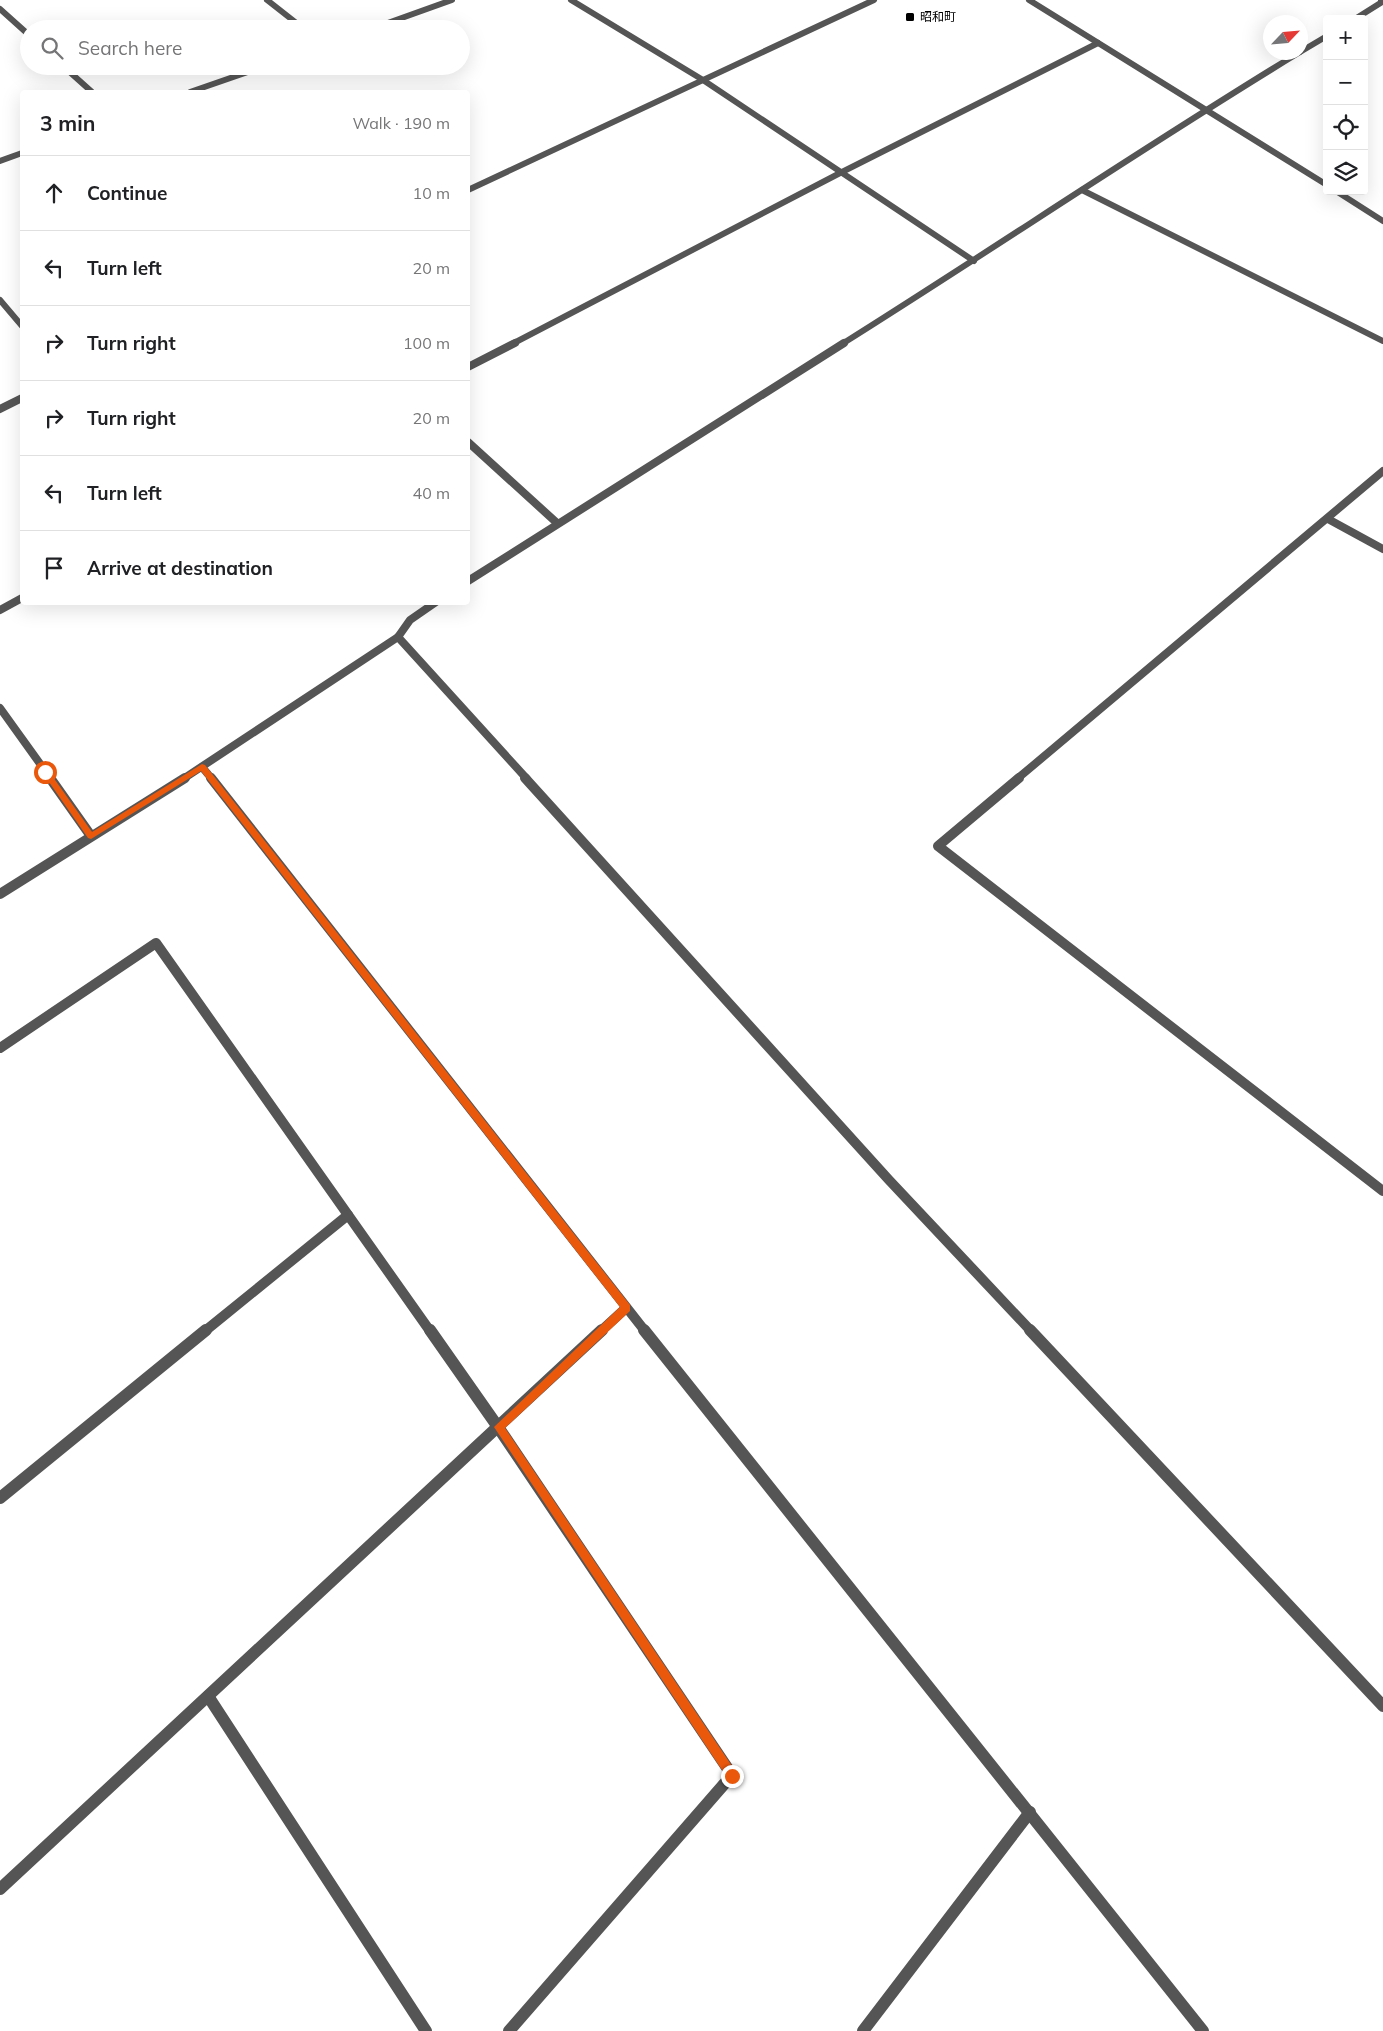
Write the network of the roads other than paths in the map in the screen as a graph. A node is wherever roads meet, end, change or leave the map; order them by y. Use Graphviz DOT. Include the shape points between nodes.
graph roads {
  1 [pos="267,0"];
  2 [pos="452,0"];
  3 [pos="571,0"];
  4 [pos="874,0"];
  5 [pos="1029,0"];
  6 [pos="1381,0"];
  7 [pos="0,9"];
  8 [pos="1361,15"];
  9 [pos="293,20"];
  10 [pos="395,20"];
  11 [pos="20,27"];
  12 [pos="1323,38"];
  13 [pos="1098,43"];
  14 [pos="1308,47"];
  15 [pos="1287,60"];
  16 [pos="73,75"];
  17 [pos="238,75"];
  18 [pos="703,80"];
  19 [pos="90,90"];
  20 [pos="196,90"];
  21 [pos="1206,109"];
  22 [pos="20,154"];
  23 [pos="0,161"];
  24 [pos="842,172"];
  25 [pos="1323,183"];
  26 [pos="470,189"];
  27 [pos="1082,190"];
  28 [pos="1342,195"];
  29 [pos="1383,221"];
  30 [pos="974,261"];
  31 [pos="0,300"];
  32 [pos="20,324"];
  33 [pos="1383,340"];
  34 [pos="470,365"];
  35 [pos="20,399"];
  36 [pos="0,409"];
  37 [pos="470,444"];
  38 [pos="1383,471"];
  39 [pos="1328,519"];
  40 [pos="557,522"];
  41 [pos="1383,550"];
  42 [pos="470,580"];
  43 [pos="20,599"];
  44 [pos="432,605"];
  45 [pos="0,610"];
  46 [pos="398,637"];
  47 [pos="0,708"];
  48 [pos="202,767"];
  49 [pos="91,836"];
  50 [pos="0,894"];
  51 [pos="0,1048"];
  52 [pos="1383,1191"];
  53 [pos="348,1215"];
  54 [pos="626,1308"];
  55 [pos="498,1427"];
  56 [pos="0,1498"];
  57 [pos="208,1696"];
  58 [pos="1383,1706"];
  59 [pos="1030,1812"];
  60 [pos="0,1889"];
  61 [pos="426,2031"];
  62 [pos="509,2031"];
  63 [pos="863,2031"];
  64 [pos="1203,2031"];
  1 -- 9 [label="street"];
  2 -- 10 [label="street"];
  3 -- 18 [label="street"];
  4 -- 18 [label="street"];
  5 -- 13 [label="street"];
  6 -- 8 [label="street"];
  7 -- 11 [label="street"];
  12 -- 14 [label="street"];
  13 -- 21 [label="street"];
  13 -- 24 [label="street"];
  15 -- 21 [label="street"];
  16 -- 19 [label="street"];
  17 -- 20 [label="street"];
  18 -- 24 [label="street"];
  18 -- 26 [label="street"];
  21 -- 25 [label="street"];
  21 -- 27 [label="street"];
  22 -- 23 [label="street"];
  24 -- 30 [label="street"];
  24 -- 34 [label="street"];
  27 -- 30 [label="street"];
  27 -- 33 [label="street"];
  28 -- 29 [label="street"];
  30 -- 40 [label="street"];
  31 -- 32 [label="street"];
  35 -- 36 [label="street"];
  37 -- 40 [label="street"];
  38 -- 39 [label="street"];
  39 -- 41 [label="street"];
  39 -- 52 [label="street" via="938,846"];
  40 -- 42 [label="street"];
  43 -- 45 [label="street"];
  44 -- 46 [label="street" via="410,620"];
  46 -- 48 [label="street"];
  46 -- 58 [label="street" via="889,1180"];
  47 -- 49 [label="street"];
  48 -- 49 [label="street"];
  48 -- 54 [label="street"];
  49 -- 50 [label="street"];
  51 -- 53 [label="street" via="156,943"];
  53 -- 55 [label="street"];
  53 -- 56 [label="street"];
  54 -- 55 [label="street"];
  54 -- 59 [label="street"];
  55 -- 57 [label="street"];
  55 -- 62 [label="street" via="732,1776"];
  57 -- 60 [label="street"];
  57 -- 61 [label="street"];
  59 -- 63 [label="street"];
  59 -- 64 [label="street"];
}
